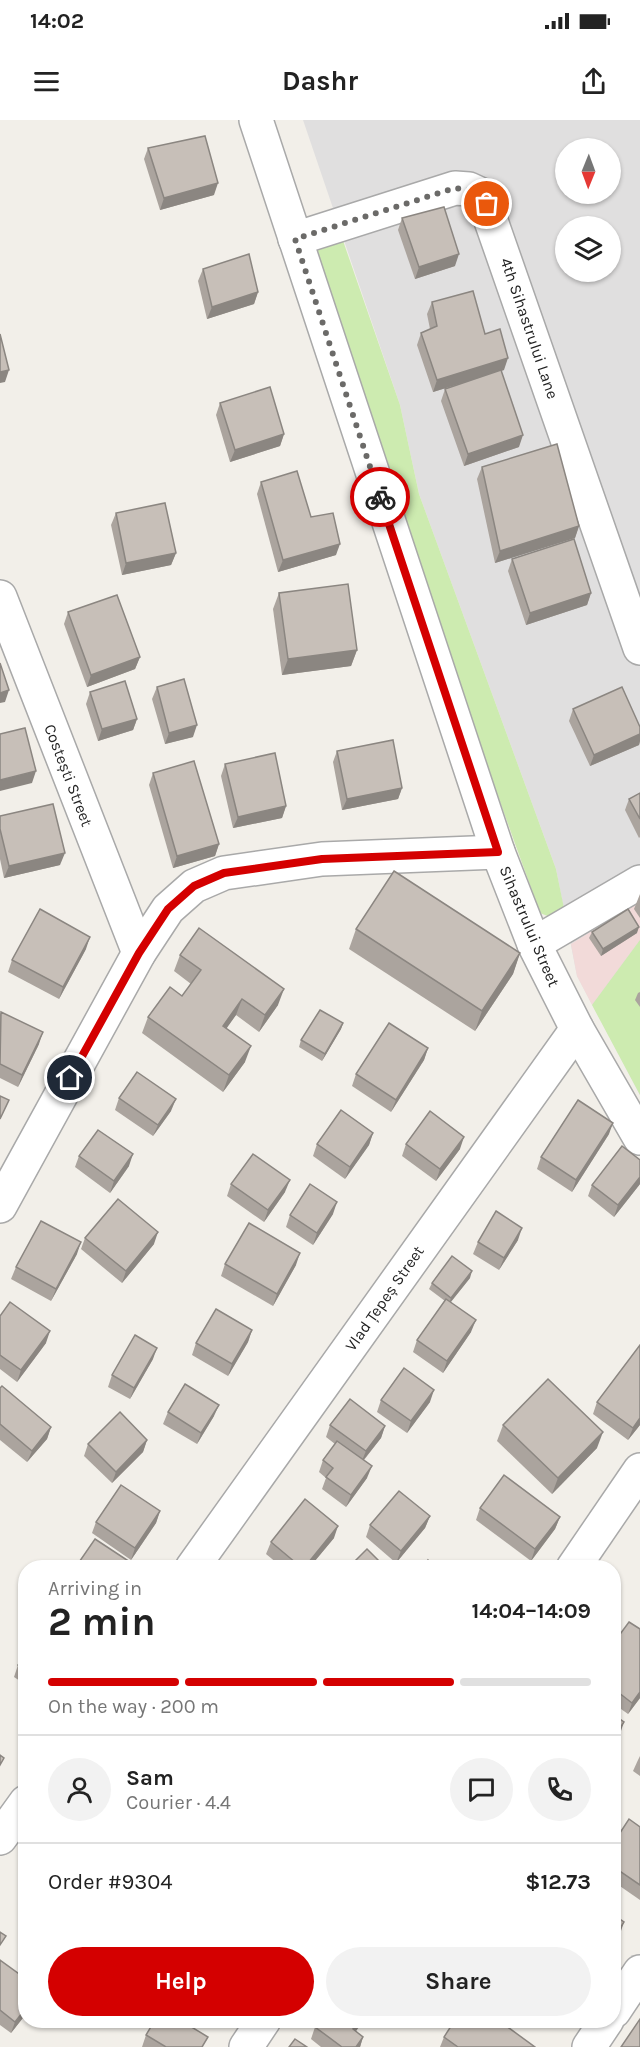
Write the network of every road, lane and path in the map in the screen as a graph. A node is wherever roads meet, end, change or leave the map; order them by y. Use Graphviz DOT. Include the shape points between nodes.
graph roads {
  1 [pos="256,120"];
  2 [pos="295,239"];
  3 [pos="0,597"];
  4 [pos="640,648"];
  5 [pos="498,852"];
  6 [pos="640,882"];
  7 [pos="534,944"];
  8 [pos="139,953"];
  9 [pos="577,1029"];
  10 [pos="640,1138"];
  11 [pos="0,1206"];
  12 [pos="640,1470"];
  13 [pos="198,1560"];
  14 [pos="578,1560"];
  15 [pos="18,1813"];
  16 [pos="0,1838"];
  17 [pos="640,1972"];
  18 [pos="621,2000"];
  19 [pos="259,2028"];
  20 [pos="602,2028"];
  21 [pos="246,2047"];
  22 [pos="589,2047"];
  1 -- 2 [label="street, Sihastrului Street"];
  2 -- 4 [label="street, 4th Sihastrului Lane" via="455,188 482,195"];
  2 -- 5 [label="street, Sihastrului Street"];
  3 -- 8 [label="street, Costești Street"];
  5 -- 7 [label="street, Sihastrului Street"];
  5 -- 8 [label="street" via="322,859 224,873 194,886 168,909"];
  6 -- 7 [label="street"];
  7 -- 9 [label="street, Sihastrului Street"];
  8 -- 11 [label="street"];
  9 -- 10 [label="street, Sihastrului Street"];
  9 -- 13 [label="street, Vlad Țepeș Street"];
  12 -- 14 [label="street"];
  15 -- 16 [label="street"];
  17 -- 18 [label="street"];
  19 -- 21 [label="street"];
  20 -- 22 [label="street"];
}
